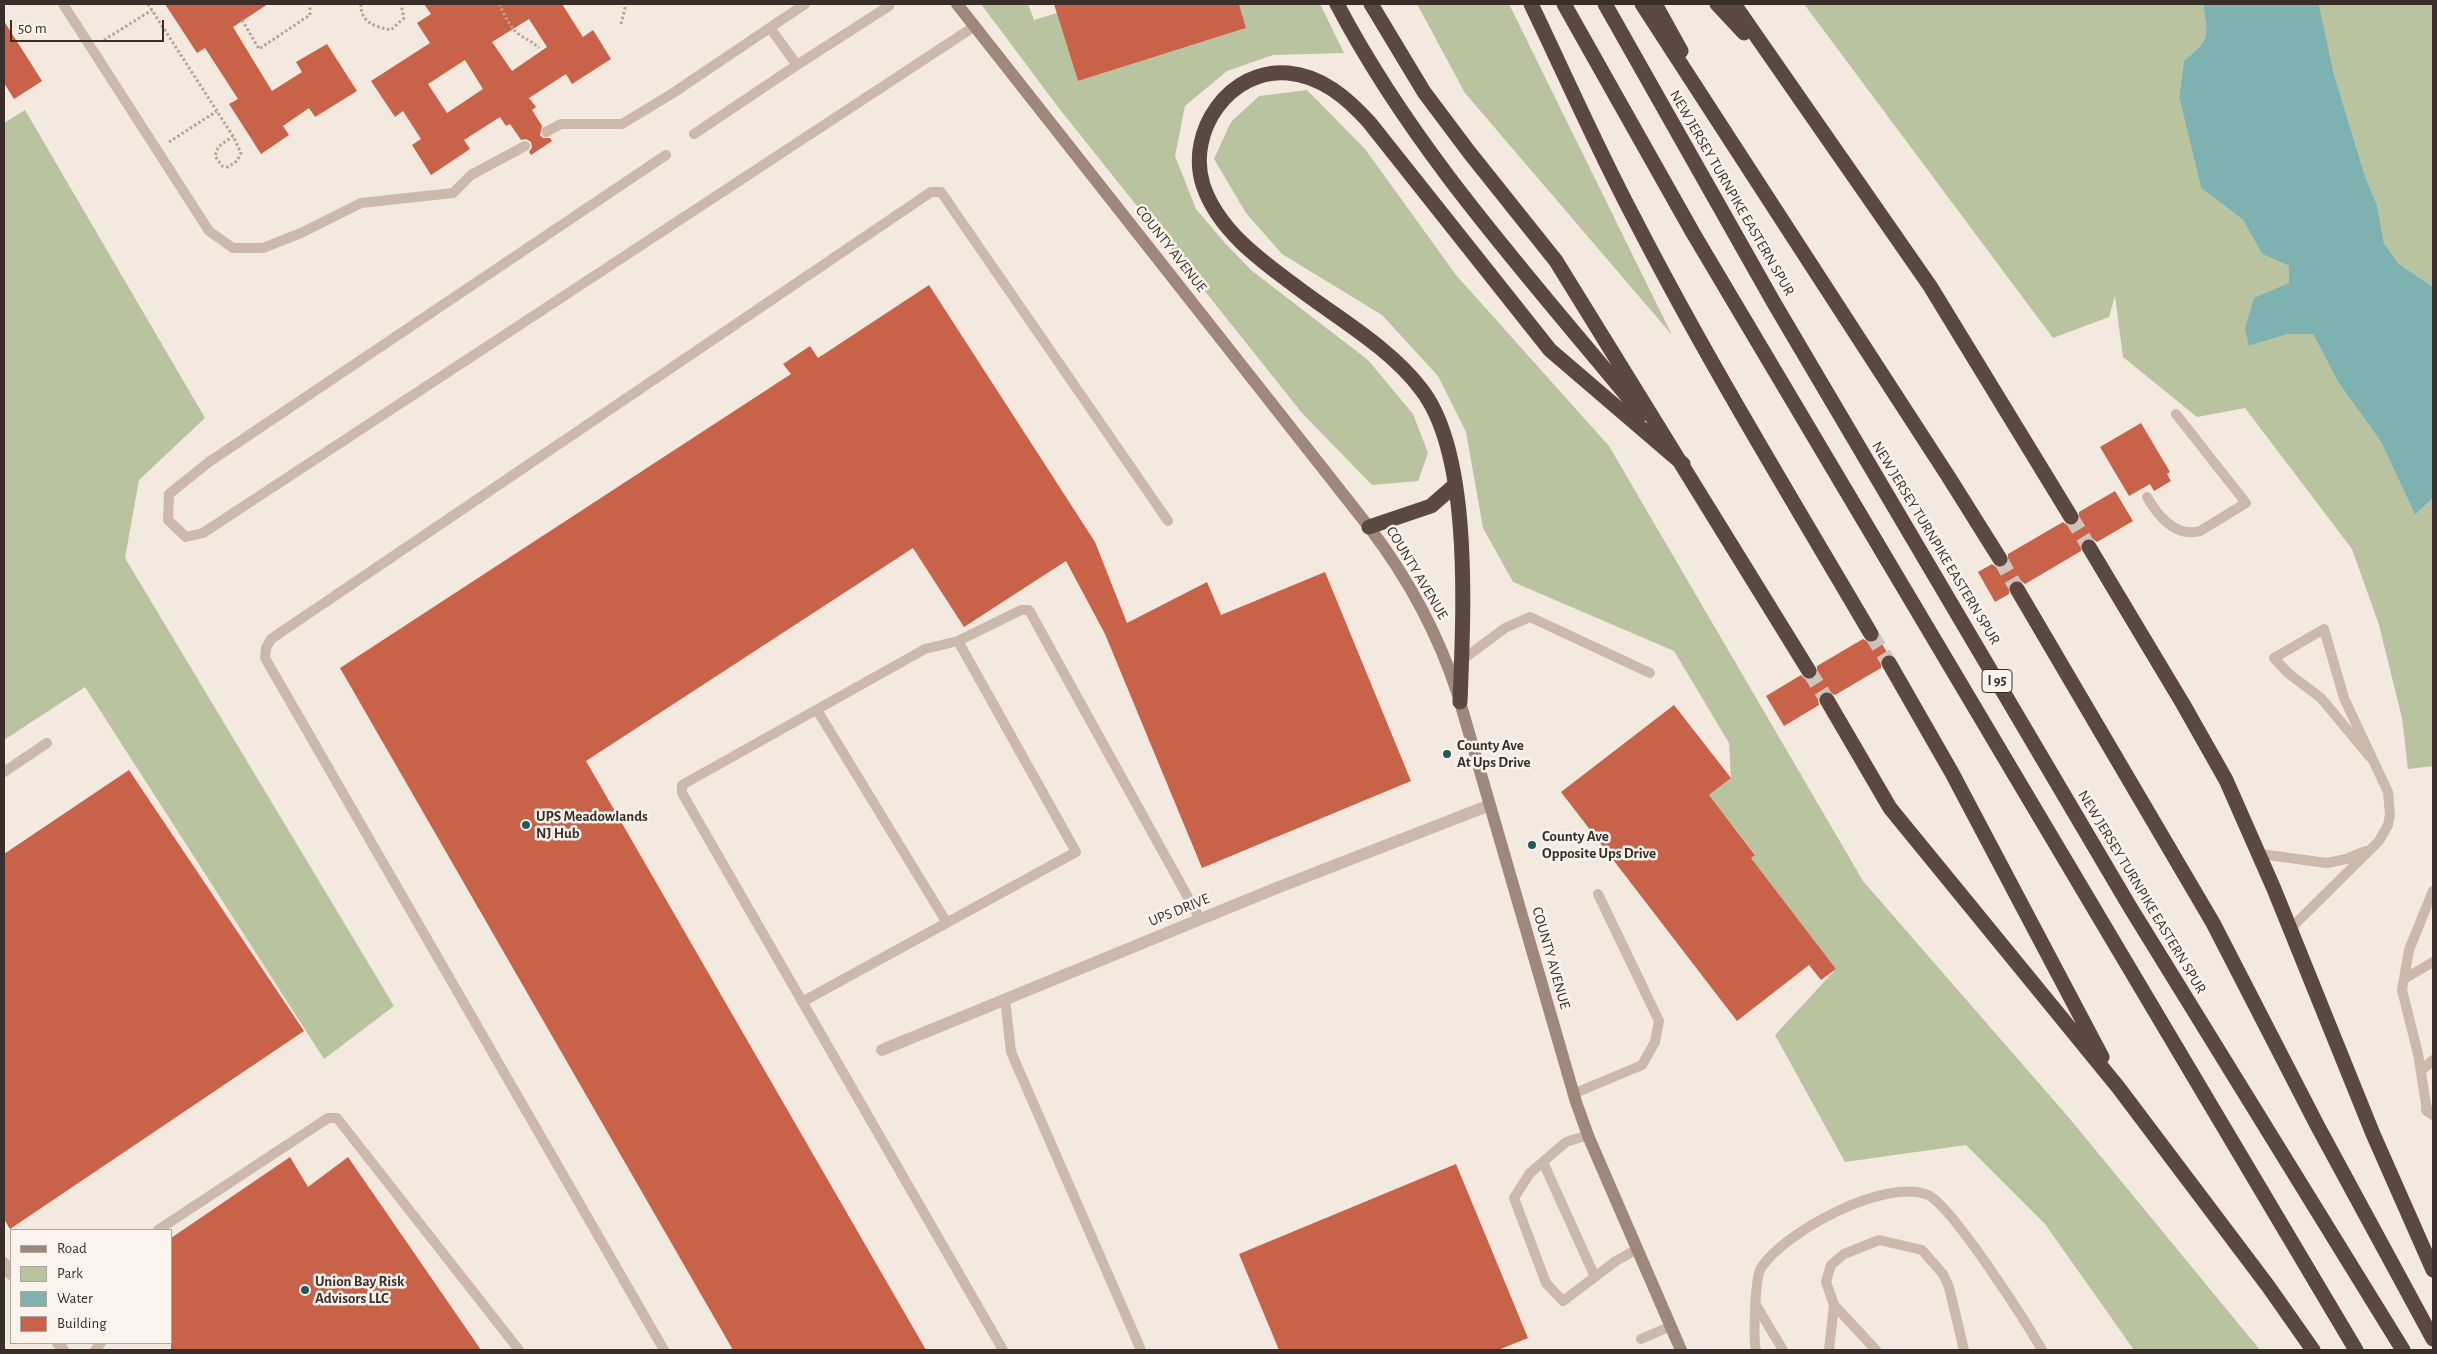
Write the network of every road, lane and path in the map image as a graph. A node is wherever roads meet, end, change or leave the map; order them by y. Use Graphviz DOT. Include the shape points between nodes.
graph roads {
  1 [pos="63,4"];
  2 [pos="148,4"];
  3 [pos="310,4"];
  4 [pos="361,4"];
  5 [pos="401,4"];
  6 [pos="500,4"];
  7 [pos="626,4"];
  8 [pos="805,4"];
  9 [pos="957,4"];
  10 [pos="1337,4"];
  11 [pos="1371,4"];
  12 [pos="1531,4"];
  13 [pos="1564,4"];
  14 [pos="1606,4"];
  15 [pos="1642,4"];
  16 [pos="1655,4"];
  17 [pos="1717,4"];
  18 [pos="1734,4"];
  19 [pos="889,6"];
  20 [pos="152,10"];
  21 [pos="242,20"];
  22 [pos="622,24"];
  23 [pos="975,26"];
  24 [pos="770,28"];
  25 [pos="99,43"];
  26 [pos="539,48"];
  27 [pos="797,65"];
  28 [pos="1776,67"];
  29 [pos="217,111"];
  30 [pos="1715,114"];
  31 [pos="546,132"];
  32 [pos="694,134"];
  33 [pos="233,136"];
  34 [pos="166,144"];
  35 [pos="525,146"];
  36 [pos="666,155"];
  37 [pos="2176,414"];
  38 [pos="1683,464"];
  39 [pos="1455,485"];
  40 [pos="2147,497"];
  41 [pos="2071,517"];
  42 [pos="1168,521"];
  43 [pos="1369,527"];
  44 [pos="2089,547"];
  45 [pos="2000,560"];
  46 [pos="2017,589"];
  47 [pos="1872,634"];
  48 [pos="958,641"];
  49 [pos="1889,663"];
  50 [pos="1456,665"];
  51 [pos="1809,671"];
  52 [pos="1650,673"];
  53 [pos="1827,700"];
  54 [pos="1460,702"];
  55 [pos="817,710"];
  56 [pos="47,743"];
  57 [pos="2370,758"];
  58 [pos="4,772"];
  59 [pos="1490,805"];
  60 [pos="2374,847"];
  61 [pos="2260,854"];
  62 [pos="2433,891"];
  63 [pos="1598,894"];
  64 [pos="1200,919"];
  65 [pos="947,923"];
  66 [pos="2290,930"];
  67 [pos="2433,962"];
  68 [pos="2404,979"];
  69 [pos="1004,999"];
  70 [pos="802,1002"];
  71 [pos="882,1050"];
  72 [pos="2433,1060"];
  73 [pos="2421,1071"];
  74 [pos="2118,1087"];
  75 [pos="1573,1094"];
  76 [pos="2430,1112"];
  77 [pos="1588,1135"];
  78 [pos="1542,1162"];
  79 [pos="160,1229"];
  80 [pos="1637,1248"];
  81 [pos="2433,1270"];
  82 [pos="1595,1277"];
  83 [pos="1755,1304"];
  84 [pos="1834,1305"];
  85 [pos="1671,1326"];
  86 [pos="1641,1339"];
  87 [pos="2433,1339"];
  88 [pos="1830,1349"];
  89 [pos="519,1350"];
  90 [pos="664,1350"];
  91 [pos="1003,1350"];
  92 [pos="1141,1350"];
  93 [pos="1681,1350"];
  94 [pos="1756,1350"];
  95 [pos="1782,1350"];
  96 [pos="1876,1350"];
  97 [pos="1964,1350"];
  98 [pos="2042,1350"];
  99 [pos="2313,1350"];
  100 [pos="2356,1350"];
  101 [pos="2403,1350"];
  1 -- 35 [label="lane" via="209,231 234,248 263,248 361,203 453,193 471,175"];
  2 -- 20 [label="path"];
  3 -- 21 [label="path" via="310,15 259,48"];
  4 -- 5 [label="path" via="362,16 367,21 391,30 404,18"];
  6 -- 26 [label="path" via="518,34 529,38"];
  7 -- 22 [label="path"];
  8 -- 24 [label="lane"];
  9 -- 23 [label="main road, COUNTY AVENUE"];
  10 -- 38 [label="highway" via="1379,77 1440,164"];
  11 -- 38 [label="highway" via="1429,99 1556,261"];
  12 -- 47 [label="highway" via="1612,175 1662,271 1723,382"];
  13 -- 100 [label="highway, I 95" via="1693,233"];
  14 -- 101 [label="highway, NEW JERSEY TURNPIKE EASTERN SPUR / I 95" via="1770,295 2135,915"];
  15 -- 30 [label="highway"];
  16 -- 30 [label="highway"];
  17 -- 28 [label="highway"];
  18 -- 28 [label="highway"];
  19 -- 27 [label="lane"];
  20 -- 25 [label="path"];
  20 -- 29 [label="path"];
  23 -- 36 [label="lane" via="203,533 186,537 168,520 168,494 209,462"];
  23 -- 43 [label="main road, COUNTY AVENUE"];
  24 -- 27 [label="lane"];
  24 -- 31 [label="lane" via="622,124 561,124"];
  27 -- 32 [label="lane"];
  28 -- 41 [label="highway" via="1939,300"];
  29 -- 33 [label="path"];
  29 -- 34 [label="path"];
  30 -- 45 [label="highway"];
  33 -- 33 [label="path" via="241,153 237,161 228,167 222,166 215,156 218,147"];
  37 -- 40 [label="lane" via="2246,503 2193,533 2171,527"];
  38 -- 39 [label="highway" via="1550,350 1375,129 1344,97 1317,80 1290,73 1258,76 1219,104 1209,118 1199,151 1200,168 1210,202 1230,230 1258,257 1375,346 1421,389 1444,433"];
  38 -- 51 [label="highway"];
  39 -- 43 [label="highway" via="1431,506"];
  39 -- 50 [label="highway" via="1459,510 1463,628"];
  42 -- 90 [label="lane" via="941,192 931,192 271,639 265,658"];
  43 -- 50 [label="main road, COUNTY AVENUE" via="1416,596"];
  44 -- 61 [label="highway" via="2226,780"];
  46 -- 87 [label="highway" via="2213,923"];
  48 -- 55 [label="lane" via="925,649"];
  48 -- 64 [label="lane" via="1021,610 1029,610"];
  48 -- 65 [label="lane" via="1076,852"];
  49 -- 74 [label="highway" via="1952,773"];
  50 -- 52 [label="lane" via="1505,628 1530,617"];
  50 -- 54 [label="highway"];
  53 -- 74 [label="highway" via="1890,808"];
  54 -- 59 [label="main road, COUNTY AVENUE"];
  55 -- 65 [label="lane"];
  55 -- 70 [label="lane" via="682,785 682,793"];
  56 -- 58 [label="lane"];
  57 -- 57 [label="lane" via="2321,698 2274,658 2324,629 2344,698"];
  57 -- 60 [label="lane" via="2384,782 2391,804 2388,825"];
  59 -- 64 [label="street, UPS DRIVE"];
  59 -- 75 [label="main road, COUNTY AVENUE"];
  60 -- 61 [label="lane" via="2327,863"];
  60 -- 66 [label="lane"];
  61 -- 66 [label="highway"];
  62 -- 68 [label="lane" via="2409,950"];
  63 -- 75 [label="lane" via="1659,1022 1655,1042 1642,1065"];
  64 -- 69 [label="street, UPS DRIVE"];
  65 -- 70 [label="lane"];
  66 -- 81 [label="highway" via="2376,1142"];
  67 -- 68 [label="lane"];
  68 -- 73 [label="lane" via="2402,990"];
  69 -- 71 [label="street, UPS DRIVE"];
  69 -- 92 [label="lane" via="1011,1052"];
  70 -- 91 [label="lane"];
  72 -- 73 [label="lane"];
  73 -- 76 [label="lane"];
  74 -- 99 [label="highway"];
  75 -- 77 [label="main road, COUNTY AVENUE"];
  77 -- 78 [label="lane" via="1566,1142"];
  77 -- 80 [label="main road, COUNTY AVENUE"];
  78 -- 82 [label="lane"];
  78 -- 82 [label="lane" via="1530,1173 1514,1198 1546,1283 1563,1301"];
  79 -- 89 [label="lane" via="328,1118 337,1118"];
  80 -- 82 [label="lane"];
  80 -- 85 [label="main road, COUNTY AVENUE"];
  83 -- 94 [label="lane"];
  83 -- 95 [label="lane"];
  83 -- 98 [label="lane" via="1760,1269 1785,1242 1804,1229 1875,1197 1913,1191 1929,1195 1960,1227"];
  84 -- 88 [label="lane"];
  84 -- 96 [label="lane"];
  84 -- 97 [label="lane" via="1826,1282 1831,1265 1844,1254 1879,1240 1922,1250 1943,1274 1949,1287"];
  85 -- 86 [label="lane"];
  85 -- 93 [label="main road, COUNTY AVENUE"];
}
